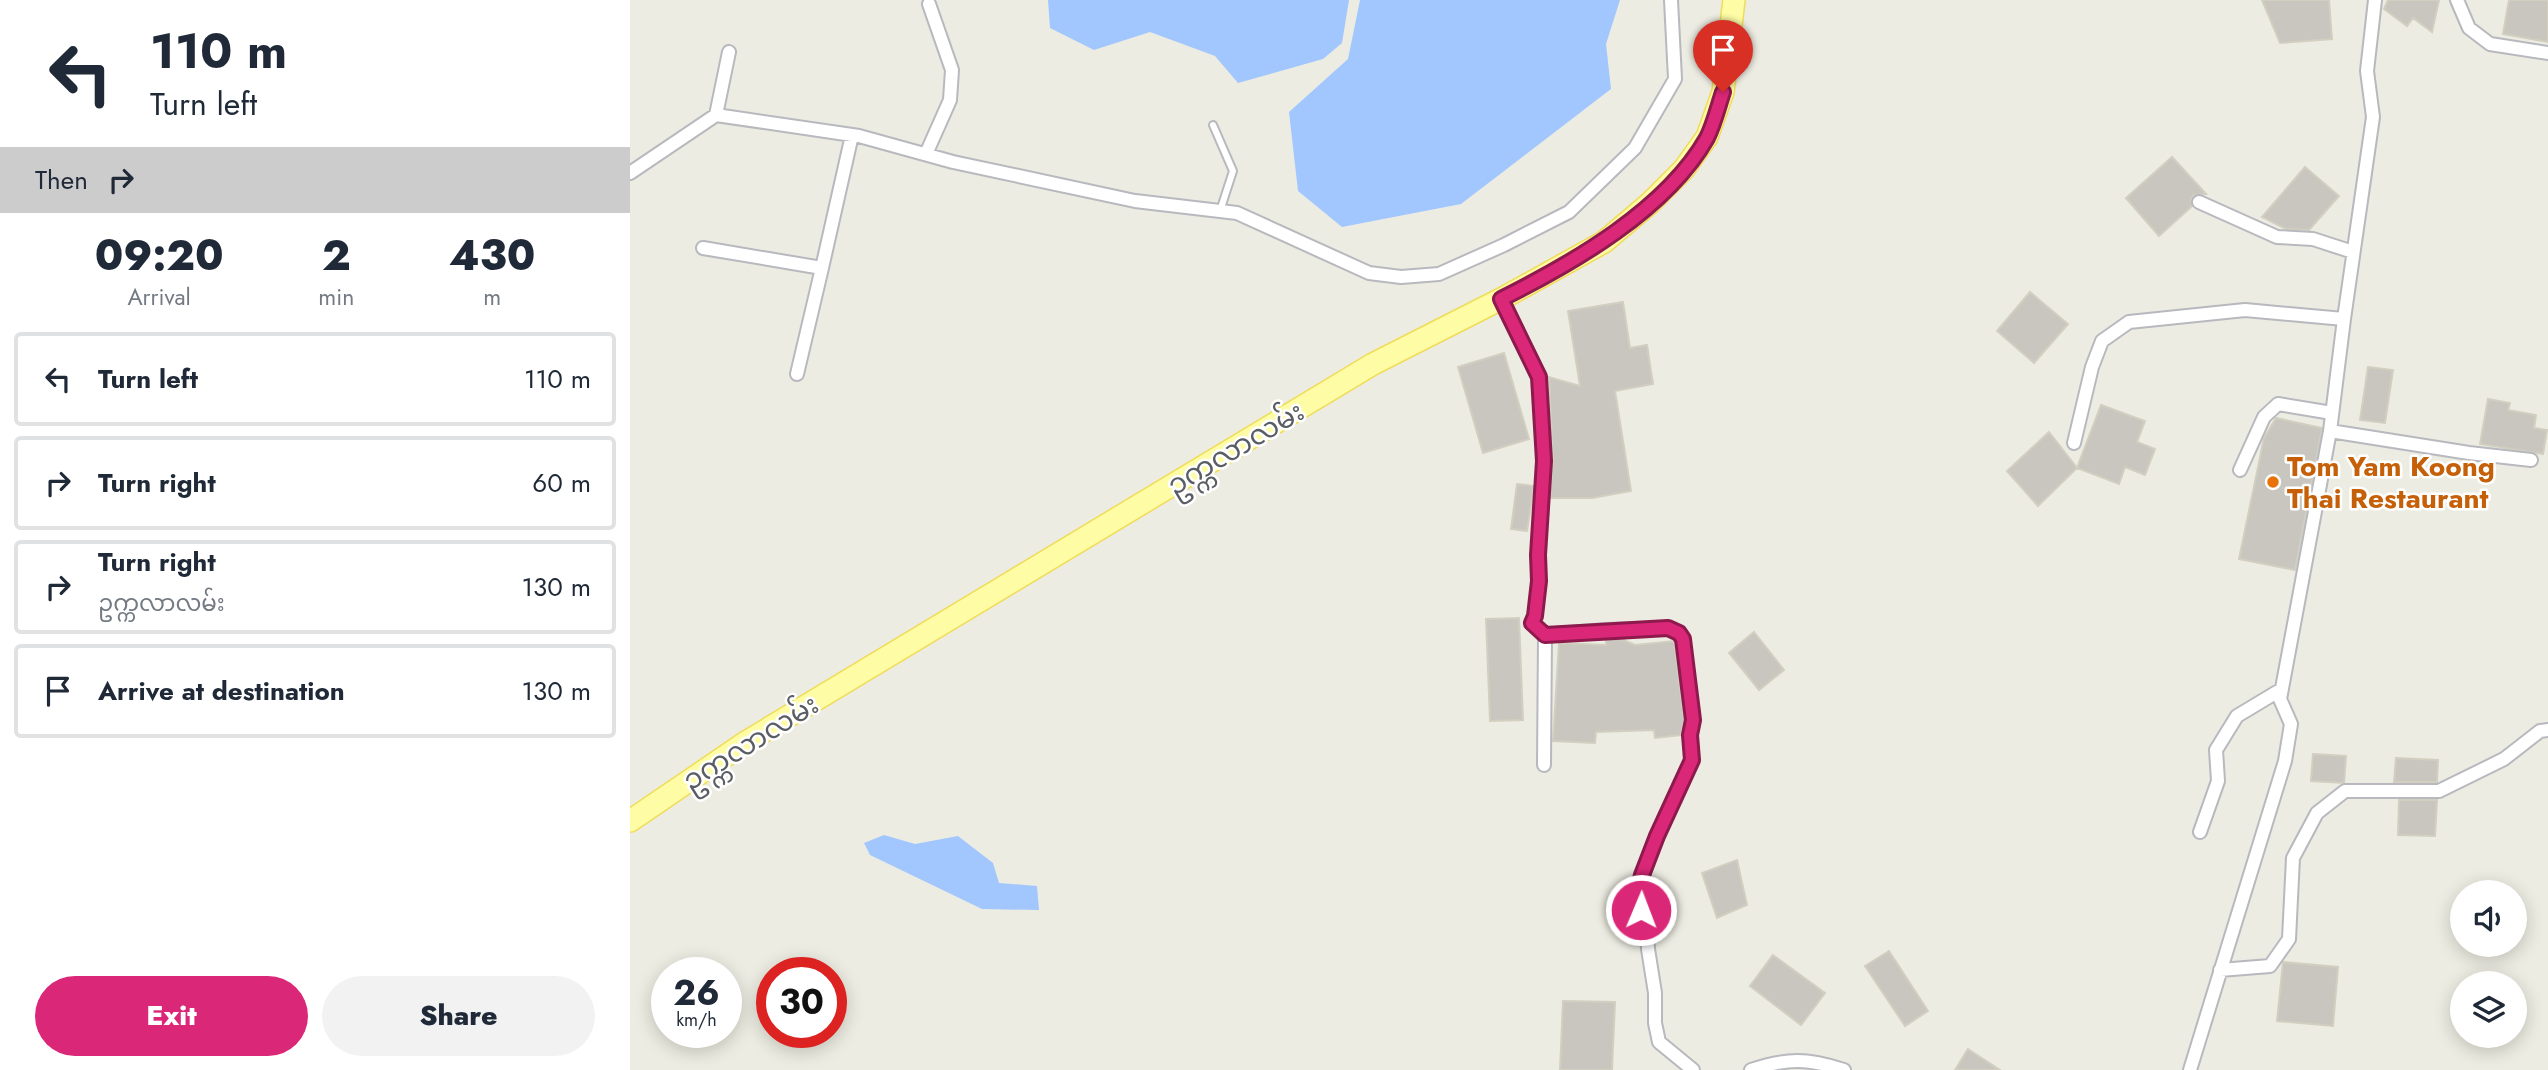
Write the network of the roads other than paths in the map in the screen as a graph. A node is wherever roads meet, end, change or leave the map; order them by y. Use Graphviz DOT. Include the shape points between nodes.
graph roads {
  1 [pos="1671,0"];
  2 [pos="1734,0"];
  3 [pos="2375,0"];
  4 [pos="2457,0"];
  5 [pos="929,4"];
  6 [pos="729,52"];
  7 [pos="2548,53"];
  8 [pos="716,115"];
  9 [pos="1213,125"];
  10 [pos="852,135"];
  11 [pos="926,154"];
  12 [pos="630,173"];
  13 [pos="2199,202"];
  14 [pos="1220,211"];
  15 [pos="704,248"];
  16 [pos="2353,252"];
  17 [pos="822,268"];
  18 [pos="1501,299"];
  19 [pos="2344,319"];
  20 [pos="797,374"];
  21 [pos="2332,413"];
  22 [pos="2330,431"];
  23 [pos="2074,443"];
  24 [pos="2531,460"];
  25 [pos="2240,470"];
  26 [pos="1545,635"];
  27 [pos="2282,689"];
  28 [pos="2548,730"];
  29 [pos="1544,765"];
  30 [pos="630,821"];
  31 [pos="2200,832"];
  32 [pos="2220,970"];
  33 [pos="1693,1070"];
  34 [pos="1751,1070"];
  35 [pos="1844,1070"];
  36 [pos="2190,1070"];
  1 -- 14 [label="street" via="1675,79 1635,148 1569,212 1504,245 1438,274 1401,277 1369,273 1237,213"];
  2 -- 18 [label="main road, ဥက္ကလာလမ်း" via="1723,92 1707,137 1684,169 1604,242"];
  3 -- 16 [label="street" via="2367,71 2373,117"];
  4 -- 7 [label="street" via="2469,28 2490,44"];
  5 -- 11 [label="street" via="952,70 950,100"];
  6 -- 8 [label="street"];
  8 -- 10 [label="street"];
  8 -- 12 [label="street"];
  9 -- 14 [label="lane" via="1234,171"];
  10 -- 11 [label="street"];
  10 -- 17 [label="street"];
  11 -- 14 [label="street" via="1135,201"];
  13 -- 16 [label="street" via="2277,237 2313,239"];
  15 -- 17 [label="street"];
  16 -- 19 [label="street"];
  17 -- 20 [label="street"];
  18 -- 26 [label="street" via="1539,377 1544,461 1539,581 1532,623"];
  18 -- 30 [label="main road, ဥက္ကလာလမ်း" via="1373,364 746,741"];
  19 -- 21 [label="street"];
  19 -- 23 [label="street" via="2245,310 2129,321 2102,341"];
  21 -- 22 [label="street"];
  21 -- 25 [label="street" via="2278,404 2263,417"];
  22 -- 24 [label="street"];
  22 -- 27 [label="street"];
  26 -- 29 [label="street"];
  26 -- 33 [label="street" via="1668,628 1683,639 1693,720 1692,760 1650,851 1638,890 1647,929 1659,1042"];
  27 -- 31 [label="street" via="2237,716 2216,750 2218,781"];
  27 -- 32 [label="street" via="2280,699 2291,723 2284,761"];
  28 -- 32 [label="street" via="2540,731 2504,759 2439,791 2345,792 2317,813 2293,858 2289,939 2270,966"];
  32 -- 36 [label="street"];
  34 -- 35 [label="street" via="1790,1059"];
}
